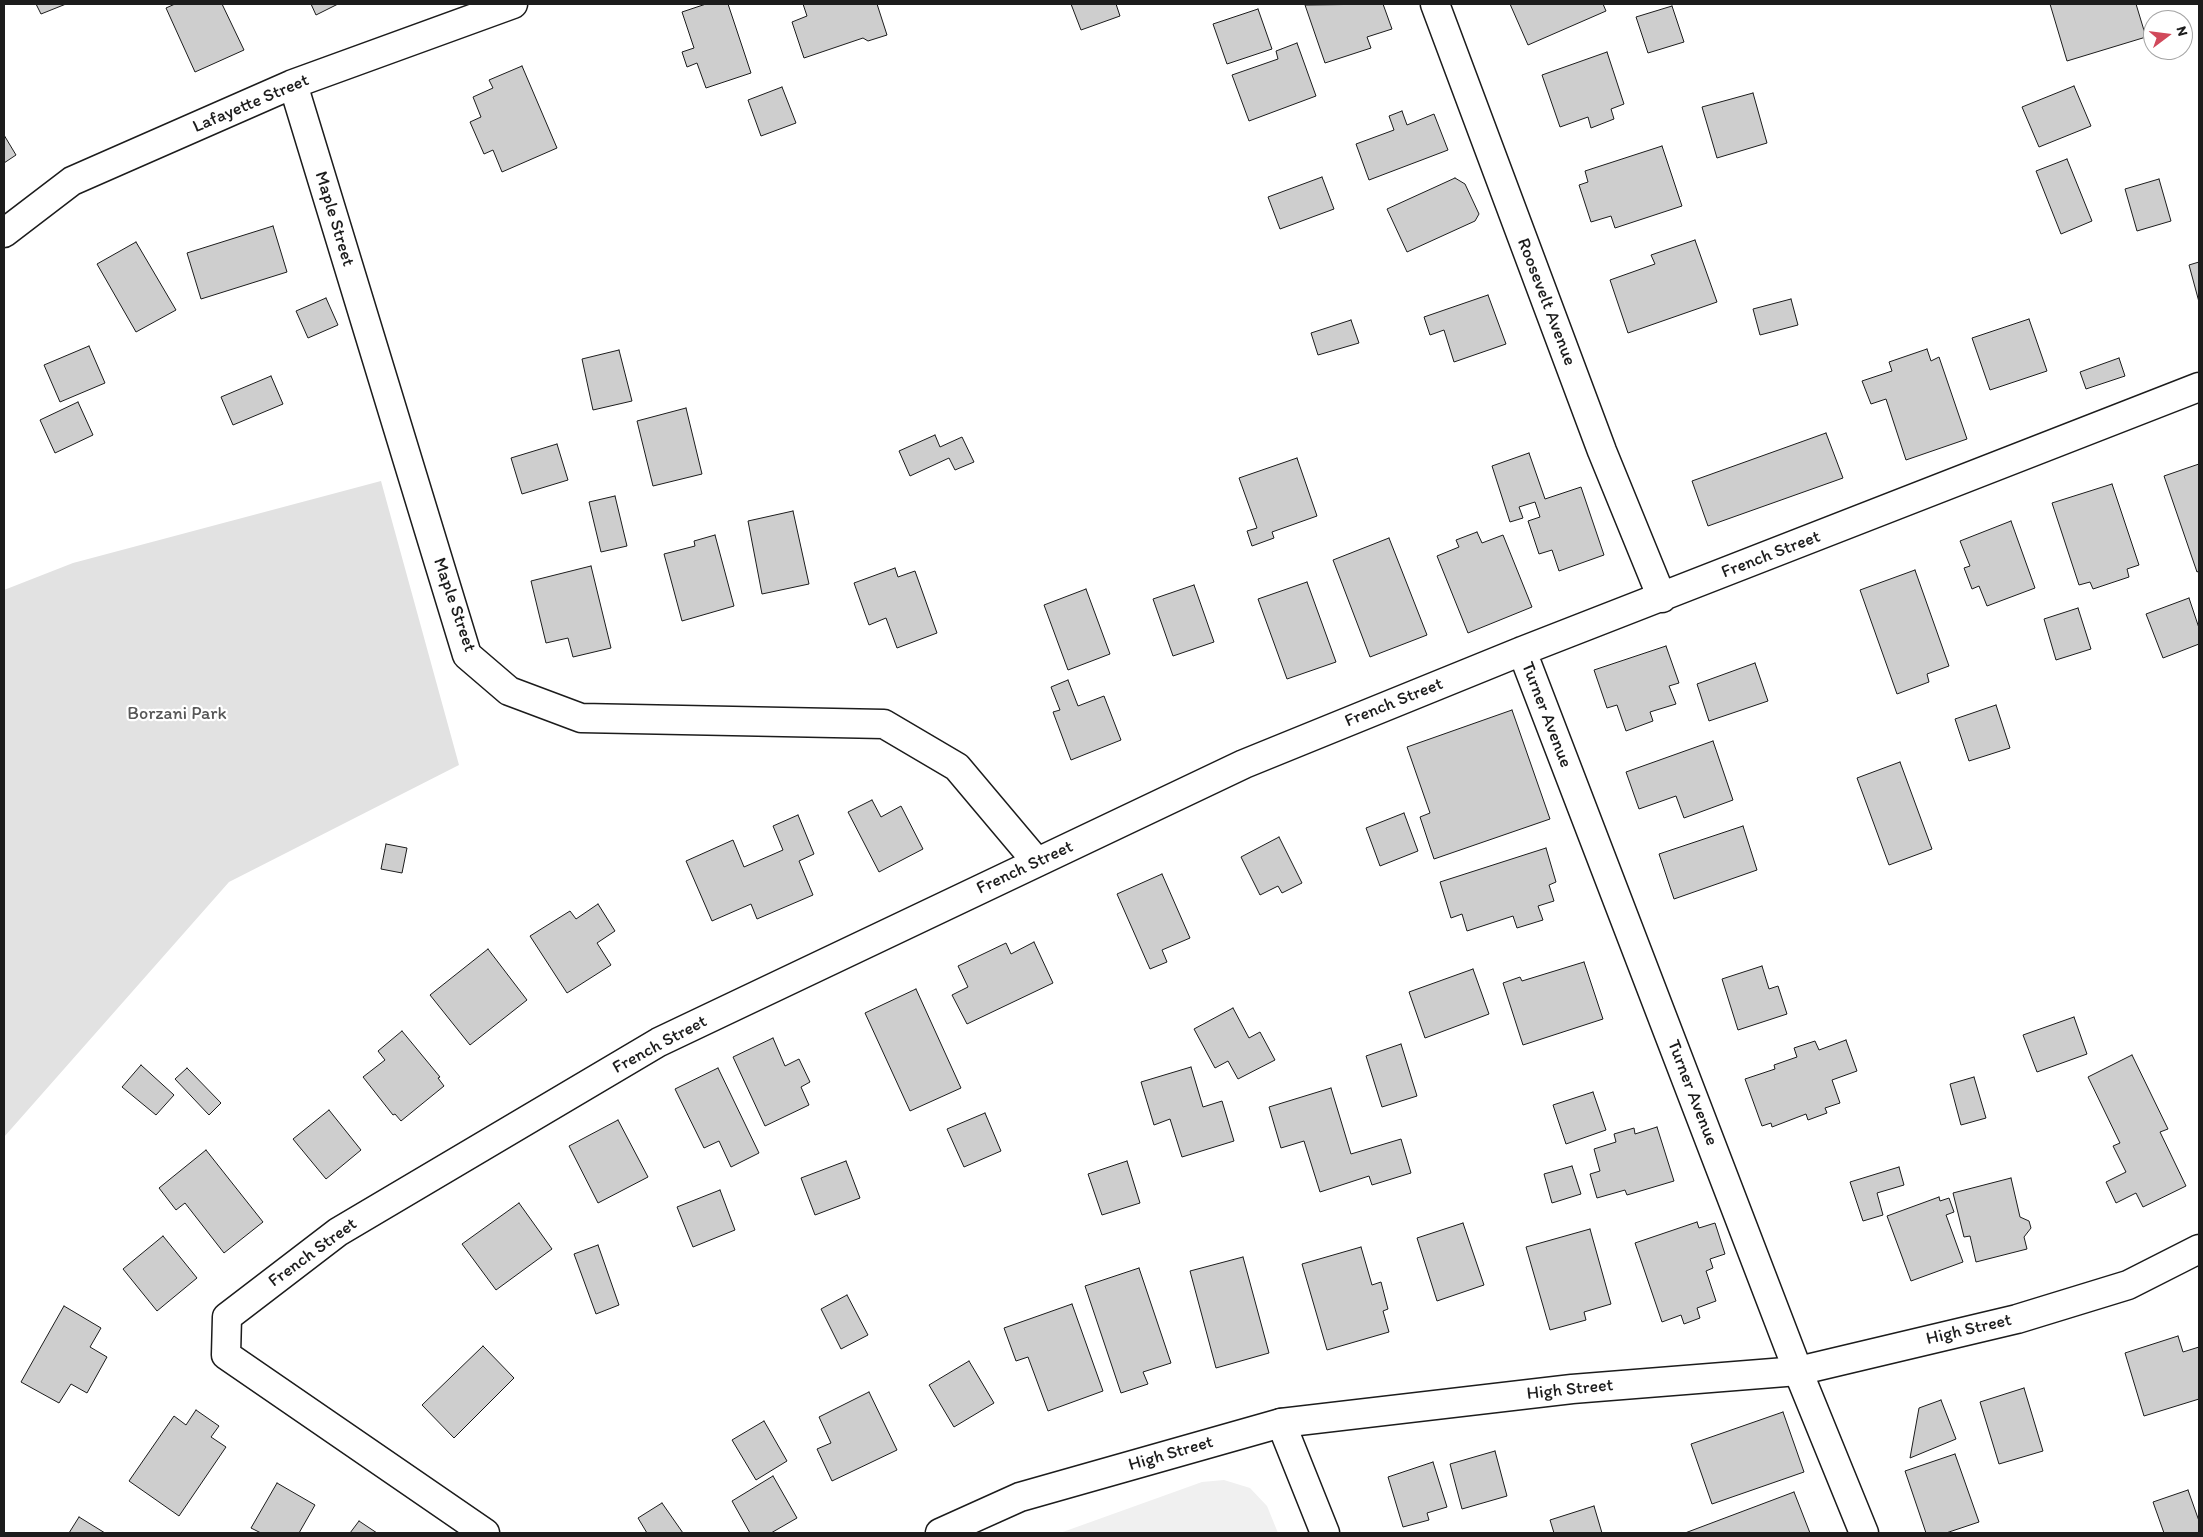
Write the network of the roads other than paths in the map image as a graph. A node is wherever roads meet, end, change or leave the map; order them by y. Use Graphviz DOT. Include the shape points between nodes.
graph roads {
  1 [pos="514,4"];
  2 [pos="1434,4"];
  3 [pos="293,84"];
  4 [pos="4,233"];
  5 [pos="2199,387"];
  6 [pos="1662,598"];
  7 [pos="1522,651"];
  8 [pos="1037,862"];
  9 [pos="2199,1249"];
  10 [pos="1798,1371"];
  11 [pos="1281,1423"];
  12 [pos="485,1533"];
  13 [pos="940,1533"];
  14 [pos="1325,1533"];
  15 [pos="1864,1533"];
  1 -- 3 [label="street, Lafayette Street"];
  2 -- 6 [label="street, Roosevelt Avenue" via="1602,451"];
  3 -- 4 [label="street, Lafayette Street" via="72,181"];
  3 -- 8 [label="street, Maple Street" via="468,655 509,691 581,718 884,724 957,767"];
  5 -- 6 [label="street, French Street"];
  6 -- 7 [label="street, French Street"];
  7 -- 8 [label="street, French Street" via="1244,764"];
  7 -- 10 [label="street, Turner Avenue"];
  8 -- 12 [label="street, French Street" via="659,1042 338,1232 227,1317 226,1355"];
  9 -- 10 [label="street, High Street" via="2128,1285 2017,1319"];
  10 -- 11 [label="street, High Street" via="1572,1389"];
  10 -- 15 [label="street, Turner Avenue"];
  11 -- 13 [label="street, High Street" via="1020,1497"];
  11 -- 14 [label="street"];
}
